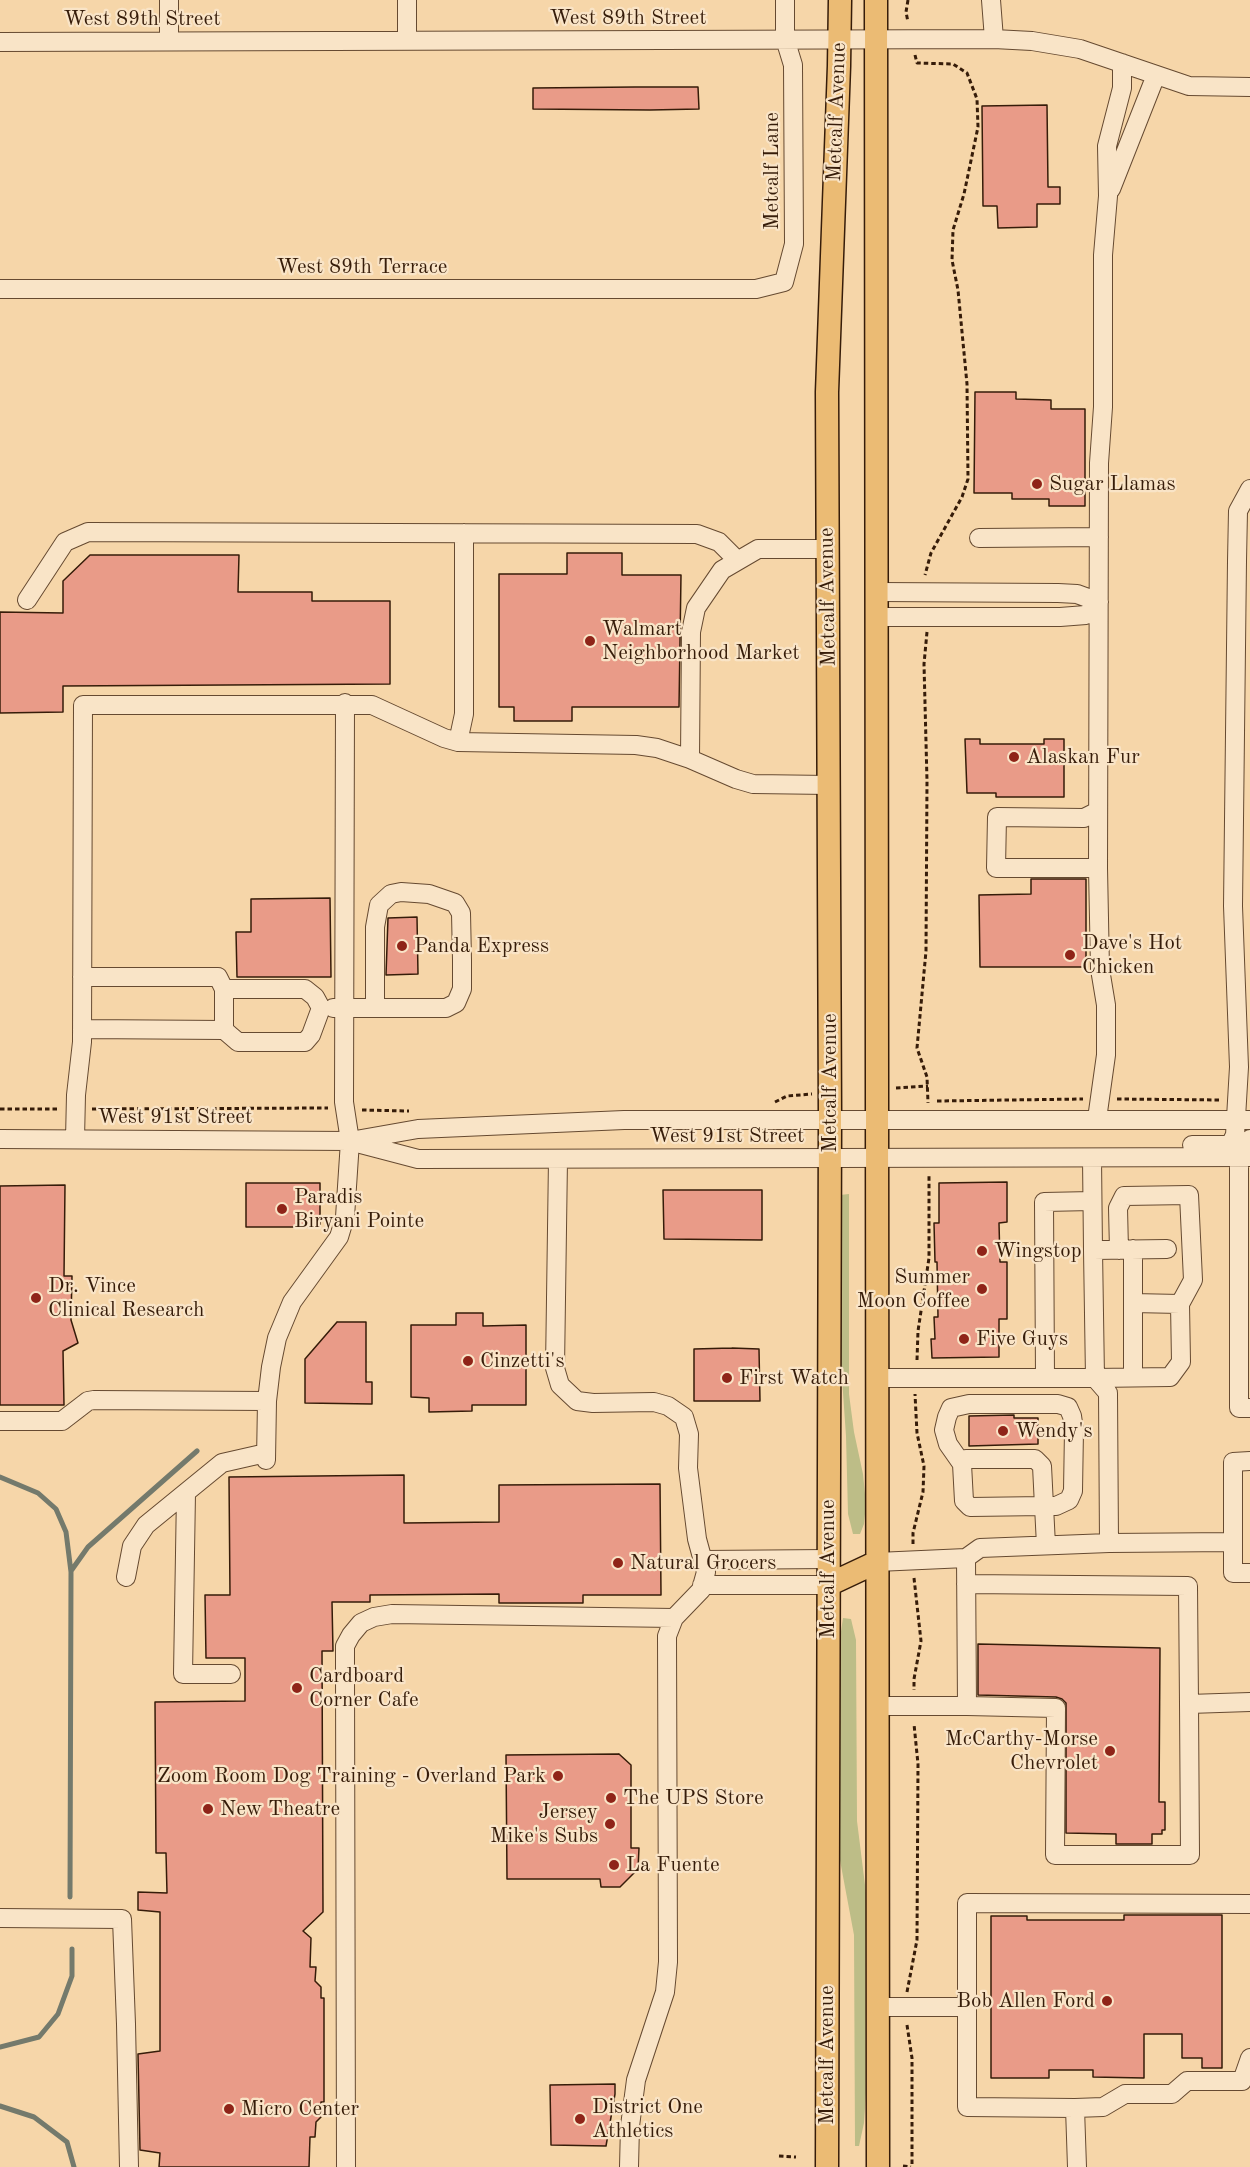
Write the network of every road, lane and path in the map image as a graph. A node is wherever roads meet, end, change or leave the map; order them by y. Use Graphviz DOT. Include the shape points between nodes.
graph roads {
  1 [pos="169,0"];
  2 [pos="407,0"];
  3 [pos="785,0"];
  4 [pos="840,0"];
  5 [pos="876,0"];
  6 [pos="908,0"];
  7 [pos="991,0"];
  8 [pos="906,12"];
  9 [pos="785,39"];
  10 [pos="840,39"];
  11 [pos="877,39"];
  12 [pos="994,39"];
  13 [pos="169,41"];
  14 [pos="407,41"];
  15 [pos="0,42"];
  16 [pos="917,63"];
  17 [pos="1122,63"];
  18 [pos="1156,75"];
  19 [pos="1250,87"];
  20 [pos="1108,196"];
  21 [pos="0,289"];
  22 [pos="725,289"];
  23 [pos="1250,489"];
  24 [pos="464,533"];
  25 [pos="1099,537"];
  26 [pos="979,538"];
  27 [pos="827,549"];
  28 [pos="737,560"];
  29 [pos="878,592"];
  30 [pos="925,592"];
  31 [pos="27,600"];
  32 [pos="1099,602"];
  33 [pos="878,618"];
  34 [pos="926,618"];
  35 [pos="345,704"];
  36 [pos="458,741"];
  37 [pos="690,759"];
  38 [pos="829,785"];
  39 [pos="1098,811"];
  40 [pos="1098,868"];
  41 [pos="82,977"];
  42 [pos="224,989"];
  43 [pos="1243,992"];
  44 [pos="321,1008"];
  45 [pos="344,1008"];
  46 [pos="375,1008"];
  47 [pos="82,1029"];
  48 [pos="224,1030"];
  49 [pos="1245,1067"];
  50 [pos="787,1096"];
  51 [pos="765,1105"];
  52 [pos="0,1109"];
  53 [pos="76,1109"];
  54 [pos="345,1109"];
  55 [pos="419,1111"];
  56 [pos="830,1119"];
  57 [pos="1097,1119"];
  58 [pos="877,1120"];
  59 [pos="928,1120"];
  60 [pos="1243,1120"];
  61 [pos="0,1139"];
  62 [pos="75,1139"];
  63 [pos="1250,1139"];
  64 [pos="350,1141"];
  65 [pos="1245,1157"];
  66 [pos="830,1158"];
  67 [pos="878,1158"];
  68 [pos="1092,1158"];
  69 [pos="1130,1158"];
  70 [pos="558,1159"];
  71 [pos="929,1159"];
  72 [pos="1092,1201"];
  73 [pos="1245,1202"];
  74 [pos="1126,1249"];
  75 [pos="1167,1249"];
  76 [pos="1093,1250"];
  77 [pos="1133,1304"];
  78 [pos="1180,1304"];
  79 [pos="1244,1354"];
  80 [pos="1045,1377"];
  81 [pos="1133,1377"];
  82 [pos="878,1378"];
  83 [pos="1095,1378"];
  84 [pos="916,1379"];
  85 [pos="267,1401"];
  86 [pos="1250,1408"];
  87 [pos="0,1421"];
  88 [pos="1250,1461"];
  89 [pos="963,1464"];
  90 [pos="186,1493"];
  91 [pos="1044,1506"];
  92 [pos="1233,1542"];
  93 [pos="1109,1543"];
  94 [pos="1046,1545"];
  95 [pos="966,1558"];
  96 [pos="828,1559"];
  97 [pos="703,1560"];
  98 [pos="914,1560"];
  99 [pos="877,1562"];
  100 [pos="1250,1573"];
  101 [pos="126,1577"];
  102 [pos="966,1584"];
  103 [pos="702,1585"];
  104 [pos="828,1585"];
  105 [pos="674,1618"];
  106 [pos="231,1674"];
  107 [pos="1250,1701"];
  108 [pos="1189,1704"];
  109 [pos="878,1706"];
  110 [pos="914,1706"];
  111 [pos="967,1706"];
  112 [pos="1250,1904"];
  113 [pos="0,1918"];
  114 [pos="878,2007"];
  115 [pos="907,2007"];
  116 [pos="967,2007"];
  117 [pos="1250,2058"];
  118 [pos="1075,2108"];
  119 [pos="779,2156"];
  120 [pos="793,2158"];
  121 [pos="903,2166"];
  122 [pos="129,2167"];
  123 [pos="346,2167"];
  124 [pos="629,2167"];
  125 [pos="827,2167"];
  126 [pos="878,2167"];
  127 [pos="912,2167"];
  128 [pos="1077,2167"];
  1 -- 13 [label="street"];
  2 -- 14 [label="street"];
  3 -- 9 [label="street, Metcalf Lane"];
  4 -- 10 [label="main road, Metcalf Avenue"];
  5 -- 11 [label="main road, Metcalf Avenue"];
  6 -- 8 [label="path"];
  7 -- 12 [label="street"];
  9 -- 10 [label="street, West 89th Street"];
  9 -- 14 [label="street, West 89th Street"];
  9 -- 22 [label="street, Metcalf Lane" via="793,65 795,244 784,282 756,289"];
  10 -- 11 [label="street, West 89th Street"];
  10 -- 27 [label="main road, Metcalf Avenue" via="827,392"];
  11 -- 12 [label="street, West 89th Street"];
  11 -- 29 [label="main road, Metcalf Avenue"];
  12 -- 17 [label="street, West 89th Street" via="1080,49"];
  13 -- 14 [label="street, West 89th Street"];
  13 -- 15 [label="street, West 89th Street"];
  16 -- 30 [label="path" via="953,64 967,73 977,99 978,126 953,230 952,260 967,384 968,479 931,553 925,569"];
  17 -- 18 [label="street, West 89th Street"];
  17 -- 20 [label="street" via="1122,88 1107,146"];
  18 -- 19 [label="street, West 89th Street" via="1189,86"];
  18 -- 20 [label="street"];
  20 -- 25 [label="street" via="1103,255"];
  21 -- 22 [label="street, West 89th Terrace"];
  23 -- 43 [label="street" via="1238,511 1237,561 1233,906"];
  24 -- 28 [label="street" via="697,534 719,542"];
  24 -- 31 [label="street" via="88,532 65,542"];
  24 -- 36 [label="street" via="464,714"];
  25 -- 26 [label="street"];
  25 -- 32 [label="street"];
  27 -- 28 [label="street" via="758,549"];
  27 -- 38 [label="main road, Metcalf Avenue"];
  28 -- 37 [label="street" via="722,570 696,608 691,632"];
  29 -- 30 [label="street"];
  29 -- 33 [label="main road, Metcalf Avenue"];
  30 -- 32 [label="street" via="1077,594"];
  32 -- 34 [label="street" via="1086,615 1060,618"];
  32 -- 39 [label="street"];
  33 -- 34 [label="street"];
  33 -- 58 [label="main road, Metcalf Avenue"];
  34 -- 59 [label="path" via="926,951 916,1048 927,1077"];
  35 -- 36 [label="street" via="372,705"];
  35 -- 41 [label="street" via="83,705"];
  35 -- 45 [label="street"];
  36 -- 37 [label="street" via="636,745"];
  37 -- 38 [label="street" via="753,784"];
  38 -- 56 [label="main road, Metcalf Avenue"];
  39 -- 40 [label="street"];
  39 -- 40 [label="street" via="1084,818 997,817 996,868"];
  40 -- 57 [label="street" via="1106,1055"];
  41 -- 42 [label="street" via="218,977"];
  41 -- 47 [label="street"];
  42 -- 44 [label="street" via="305,989"];
  42 -- 48 [label="street"];
  43 -- 49 [label="street"];
  44 -- 45 [label="street"];
  44 -- 48 [label="street" via="305,1042 238,1042"];
  45 -- 46 [label="street"];
  45 -- 54 [label="street"];
  46 -- 46 [label="street" via="446,1008 456,1004 462,989 462,960 461,913 455,903 429,894 401,891 379,904"];
  47 -- 48 [label="street"];
  47 -- 53 [label="street"];
  49 -- 60 [label="street"];
  50 -- 51 [label="path"];
  52 -- 53 [label="path"];
  53 -- 54 [label="path"];
  53 -- 62 [label="street"];
  54 -- 55 [label="path"];
  54 -- 64 [label="street"];
  56 -- 58 [label="street, West 91st Street"];
  56 -- 64 [label="street, West 91st Street" via="624,1120 418,1129"];
  56 -- 66 [label="main road, Metcalf Avenue"];
  57 -- 59 [label="street, West 91st Street"];
  57 -- 60 [label="street, West 91st Street"];
  58 -- 59 [label="street, West 91st Street"];
  58 -- 67 [label="main road, Metcalf Avenue"];
  60 -- 69 [label="street" via="1230,1145 1154,1146"];
  61 -- 62 [label="street, West 91st Street"];
  62 -- 64 [label="street, West 91st Street"];
  63 -- 65 [label="street" via="1241,1146"];
  64 -- 70 [label="street, West 91st Street" via="418,1159"];
  64 -- 85 [label="street" via="345,1217 339,1237 292,1302 277,1338"];
  65 -- 69 [label="street, West 91st Street"];
  65 -- 73 [label="street"];
  66 -- 67 [label="street, West 91st Street"];
  66 -- 70 [label="street, West 91st Street"];
  66 -- 96 [label="main road, Metcalf Avenue"];
  67 -- 71 [label="street, West 91st Street"];
  67 -- 82 [label="main road, Metcalf Avenue"];
  68 -- 69 [label="street, West 91st Street"];
  68 -- 71 [label="street, West 91st Street"];
  68 -- 72 [label="street"];
  70 -- 97 [label="street" via="555,1368 561,1384 577,1401 654,1402 684,1417 689,1434 688,1468 697,1539"];
  71 -- 84 [label="path" via="929,1258 918,1331"];
  72 -- 76 [label="street"];
  72 -- 80 [label="street" via="1044,1203"];
  73 -- 79 [label="street"];
  74 -- 75 [label="street"];
  74 -- 76 [label="street"];
  74 -- 77 [label="street"];
  74 -- 78 [label="street" via="1118,1208 1124,1196 1189,1195 1193,1280"];
  76 -- 83 [label="street"];
  77 -- 78 [label="street"];
  77 -- 81 [label="street"];
  78 -- 81 [label="street" via="1181,1362 1170,1377"];
  79 -- 86 [label="street" via="1239,1408"];
  80 -- 83 [label="street"];
  80 -- 84 [label="street"];
  81 -- 83 [label="street"];
  82 -- 84 [label="street"];
  82 -- 99 [label="main road, Metcalf Avenue"];
  83 -- 93 [label="street" via="1108,1393"];
  84 -- 98 [label="path" via="914,1403 924,1466 923,1492 913,1533"];
  85 -- 87 [label="street" via="94,1400 62,1421"];
  85 -- 90 [label="street" via="266,1456 250,1455 222,1463"];
  88 -- 92 [label="street" via="1233,1462"];
  89 -- 91 [label="street" via="964,1501 970,1507"];
  89 -- 91 [label="street" via="966,1459 1035,1459 1042,1466"];
  89 -- 91 [label="street" via="948,1444 945,1430 951,1408 969,1404 1068,1407 1072,1416 1073,1491 1069,1500"];
  90 -- 101 [label="street" via="146,1525 132,1546"];
  90 -- 106 [label="street" via="183,1674"];
  91 -- 94 [label="street"];
  92 -- 93 [label="street"];
  92 -- 100 [label="street" via="1233,1573"];
  93 -- 94 [label="street"];
  94 -- 95 [label="street" via="980,1548"];
  95 -- 98 [label="street"];
  95 -- 102 [label="street"];
  96 -- 97 [label="street"];
  96 -- 99 [label="main road"];
  96 -- 104 [label="main road, Metcalf Avenue"];
  97 -- 103 [label="street" via="706,1572"];
  98 -- 99 [label="street"];
  98 -- 110 [label="path" via="921,1641"];
  99 -- 104 [label="main road"];
  99 -- 109 [label="main road, Metcalf Avenue"];
  102 -- 108 [label="street" via="1188,1586"];
  102 -- 111 [label="street"];
  103 -- 104 [label="street"];
  103 -- 105 [label="street"];
  104 -- 125 [label="main road, Metcalf Avenue"];
  105 -- 123 [label="street" via="392,1614 361,1623 351,1635 345,1646"];
  105 -- 124 [label="street" via="667,1636 668,1962 665,1992 636,2080"];
  107 -- 108 [label="street"];
  108 -- 111 [label="street" via="1190,1855 1055,1855 1056,1708"];
  109 -- 110 [label="street"];
  109 -- 114 [label="main road, Metcalf Avenue"];
  110 -- 111 [label="street"];
  110 -- 115 [label="path" via="918,1764 917,1940 907,1986"];
  112 -- 116 [label="street" via="967,1904"];
  113 -- 122 [label="street" via="122,1919"];
  114 -- 115 [label="street"];
  114 -- 126 [label="main road, Metcalf Avenue"];
  115 -- 116 [label="street"];
  115 -- 127 [label="path" via="912,2058"];
  116 -- 118 [label="street" via="967,2107"];
  117 -- 118 [label="street" via="1242,2081 1187,2081 1172,2094 1125,2094 1103,2107"];
  118 -- 128 [label="street"];
  119 -- 120 [label="path"];
  121 -- 127 [label="path"];
}
